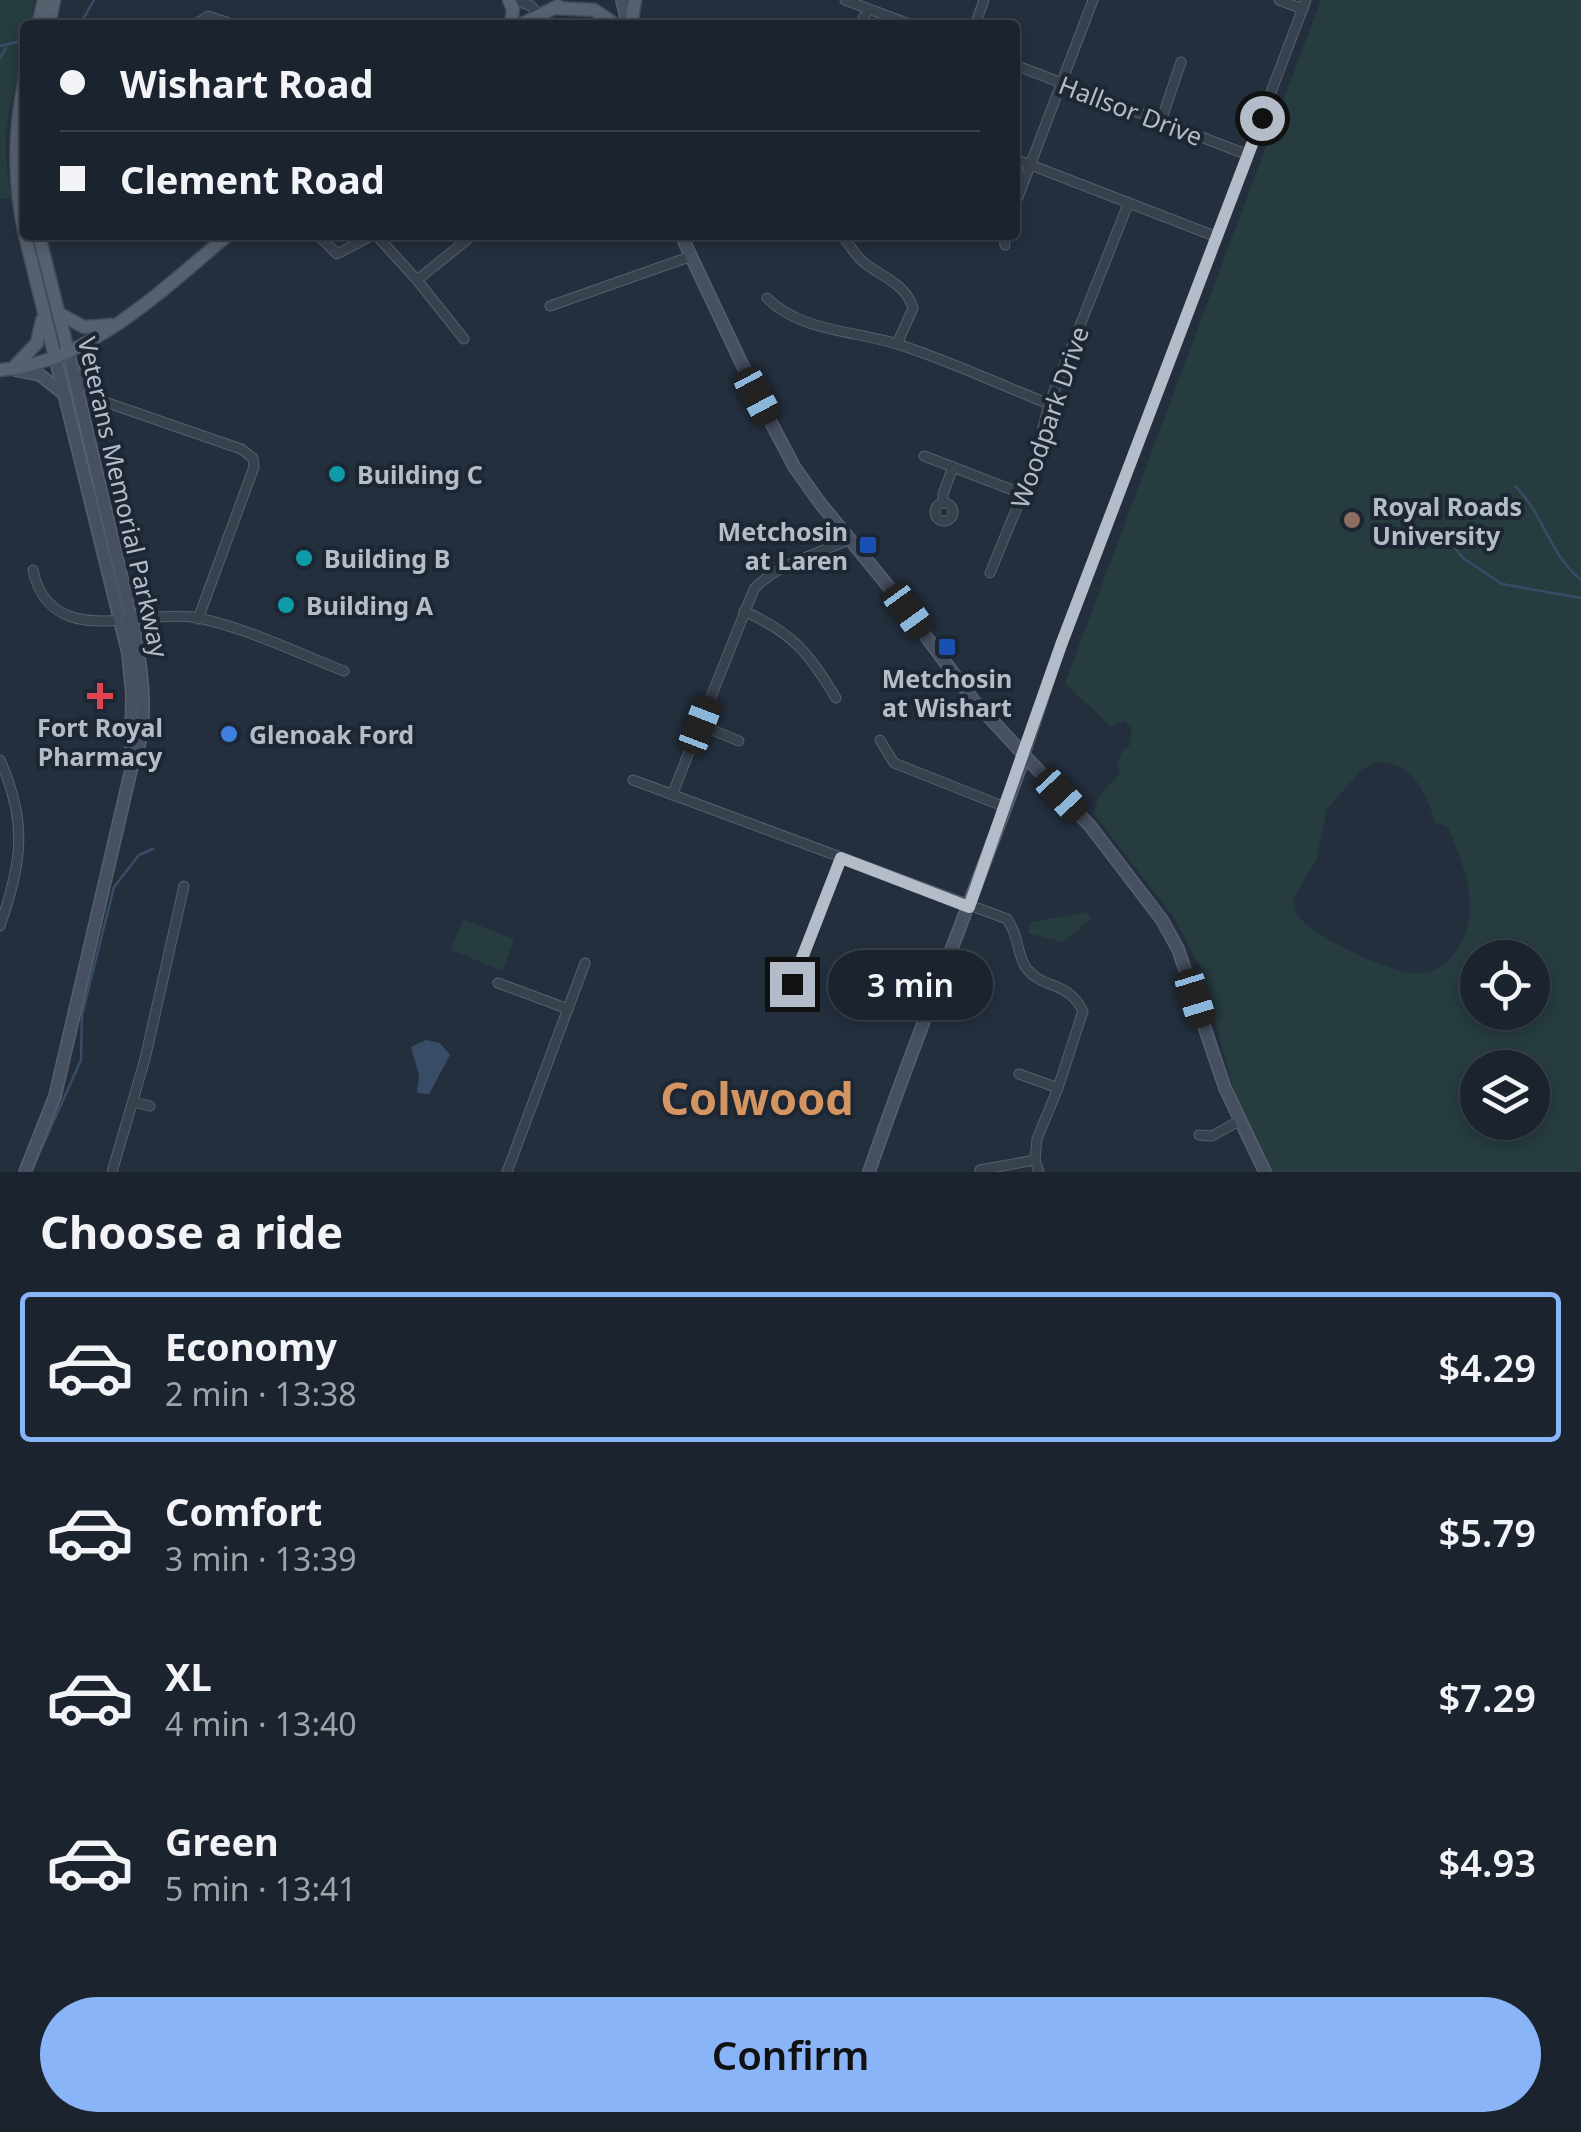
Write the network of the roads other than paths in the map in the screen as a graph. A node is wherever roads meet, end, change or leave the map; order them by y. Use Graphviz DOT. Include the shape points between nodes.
graph roads {
  1 [pos="512,0"];
  2 [pos="571,0"];
  3 [pos="845,0"];
  4 [pos="1093,0"];
  5 [pos="1279,0"];
  6 [pos="1304,4"];
  7 [pos="866,5"];
  8 [pos="554,8"];
  9 [pos="539,15"];
  10 [pos="530,20"];
  11 [pos="609,20"];
  12 [pos="900,20"];
  13 [pos="1182,62"];
  14 [pos="1020,66"];
  15 [pos="1062,84"];
  16 [pos="20,119"];
  17 [pos="1162,121"];
  18 [pos="1248,154"];
  19 [pos="1020,161"];
  20 [pos="1030,166"];
  21 [pos="1020,192"];
  22 [pos="1128,204"];
  23 [pos="20,206"];
  24 [pos="1216,237"];
  25 [pos="26,240"];
  26 [pos="40,240"];
  27 [pos="222,240"];
  28 [pos="323,240"];
  29 [pos="364,240"];
  30 [pos="379,240"];
  31 [pos="466,240"];
  32 [pos="683,240"];
  33 [pos="846,240"];
  34 [pos="689,257"];
  35 [pos="418,280"];
  36 [pos="768,298"];
  37 [pos="41,302"];
  38 [pos="550,306"];
  39 [pos="58,312"];
  40 [pos="114,325"];
  41 [pos="464,339"];
  42 [pos="92,340"];
  43 [pos="897,344"];
  44 [pos="62,354"];
  45 [pos="5,370"];
  46 [pos="66,396"];
  47 [pos="80,396"];
  48 [pos="105,402"];
  49 [pos="1049,404"];
  50 [pos="924,456"];
  51 [pos="953,467"];
  52 [pos="1023,494"];
  53 [pos="943,503"];
  54 [pos="849,539"];
  55 [pos="33,570"];
  56 [pos="990,574"];
  57 [pos="744,611"];
  58 [pos="126,618"];
  59 [pos="198,618"];
  60 [pos="344,671"];
  61 [pos="836,698"];
  62 [pos="700,725"];
  63 [pos="880,740"];
  64 [pos="739,741"];
  65 [pos="1025,755"];
  66 [pos="0,760"];
  67 [pos="632,780"];
  68 [pos="672,795"];
  69 [pos="1006,808"];
  70 [pos="841,858"];
  71 [pos="184,886"];
  72 [pos="969,907"];
  73 [pos="0,926"];
  74 [pos="585,963"];
  75 [pos="498,983"];
  76 [pos="792,984"];
  77 [pos="568,1009"];
  78 [pos="1018,1074"];
  79 [pos="1058,1088"];
  80 [pos="132,1102"];
  81 [pos="150,1106"];
  82 [pos="1239,1121"];
  83 [pos="1199,1135"];
  84 [pos="1035,1160"];
  85 [pos="980,1170"];
  86 [pos="25,1172"];
  87 [pos="112,1172"];
  88 [pos="508,1172"];
  89 [pos="868,1172"];
  90 [pos="1038,1172"];
  91 [pos="1265,1172"];
  1 -- 9 [label="street"];
  2 -- 8 [label="main road"];
  3 -- 7 [label="street"];
  4 -- 15 [label="street"];
  5 -- 6 [label="street"];
  6 -- 18 [label="street"];
  7 -- 12 [label="street"];
  8 -- 9 [label="main road"];
  8 -- 11 [label="main road" via="594,10"];
  9 -- 10 [label="main road"];
  13 -- 17 [label="street"];
  14 -- 15 [label="street, Hallsor Drive"];
  15 -- 17 [label="street, Hallsor Drive"];
  15 -- 20 [label="street"];
  16 -- 23 [label="main road, Veterans Memorial Parkway"];
  17 -- 18 [label="street, Hallsor Drive"];
  18 -- 24 [label="street"];
  19 -- 20 [label="street"];
  20 -- 21 [label="street"];
  20 -- 22 [label="street"];
  22 -- 24 [label="street"];
  22 -- 49 [label="street, Woodpark Drive"];
  24 -- 65 [label="street"];
  25 -- 37 [label="main road, Veterans Memorial Parkway"];
  26 -- 39 [label="main road, Veterans Memorial Parkway"];
  27 -- 40 [label="main road"];
  28 -- 29 [label="street" via="336,254"];
  30 -- 35 [label="street"];
  31 -- 35 [label="street"];
  32 -- 34 [label="main road"];
  33 -- 43 [label="street" via="910,297 913,308"];
  34 -- 38 [label="street"];
  34 -- 54 [label="main road" via="795,468"];
  35 -- 41 [label="street"];
  36 -- 43 [label="street" via="810,322"];
  37 -- 44 [label="main road, Veterans Memorial Parkway"];
  37 -- 45 [label="main road" via="37,344"];
  39 -- 40 [label="main road" via="78,326"];
  39 -- 44 [label="main road, Veterans Memorial Parkway"];
  40 -- 42 [label="main road"];
  42 -- 44 [label="main road"];
  42 -- 47 [label="main road"];
  43 -- 49 [label="street"];
  44 -- 45 [label="main road"];
  44 -- 46 [label="main road, Veterans Memorial Parkway"];
  44 -- 47 [label="main road, Veterans Memorial Parkway"];
  45 -- 46 [label="main road" via="40,375"];
  46 -- 58 [label="main road, Veterans Memorial Parkway"];
  47 -- 58 [label="main road, Veterans Memorial Parkway"];
  48 -- 59 [label="street" via="253,458"];
  49 -- 52 [label="street, Woodpark Drive"];
  50 -- 51 [label="street"];
  51 -- 52 [label="street"];
  51 -- 53 [label="street"];
  52 -- 56 [label="street, Woodpark Drive"];
  54 -- 57 [label="street" via="768,575"];
  54 -- 65 [label="main road" via="974,702"];
  55 -- 58 [label="street" via="42,594 66,615"];
  57 -- 61 [label="street" via="796,641"];
  57 -- 62 [label="street"];
  58 -- 59 [label="street"];
  58 -- 86 [label="main road, Veterans Memorial Parkway" via="131,770 55,1096"];
  59 -- 60 [label="street"];
  62 -- 64 [label="street"];
  62 -- 68 [label="street"];
  63 -- 69 [label="street" via="894,763"];
  65 -- 69 [label="main road"];
  65 -- 82 [label="main road" via="1162,920"];
  66 -- 73 [label="street" via="20,848"];
  67 -- 68 [label="street"];
  68 -- 70 [label="street"];
  69 -- 72 [label="main road"];
  70 -- 72 [label="street"];
  70 -- 76 [label="street"];
  71 -- 80 [label="street"];
  72 -- 79 [label="street" via="1006,919 1018,933 1029,973 1074,994 1082,1010"];
  72 -- 89 [label="main road"];
  74 -- 77 [label="street"];
  75 -- 77 [label="street"];
  77 -- 88 [label="street"];
  78 -- 79 [label="street"];
  79 -- 84 [label="street"];
  80 -- 81 [label="street"];
  80 -- 87 [label="street"];
  82 -- 83 [label="street" via="1212,1136"];
  82 -- 91 [label="main road"];
  84 -- 85 [label="street"];
  84 -- 90 [label="street"];
}
